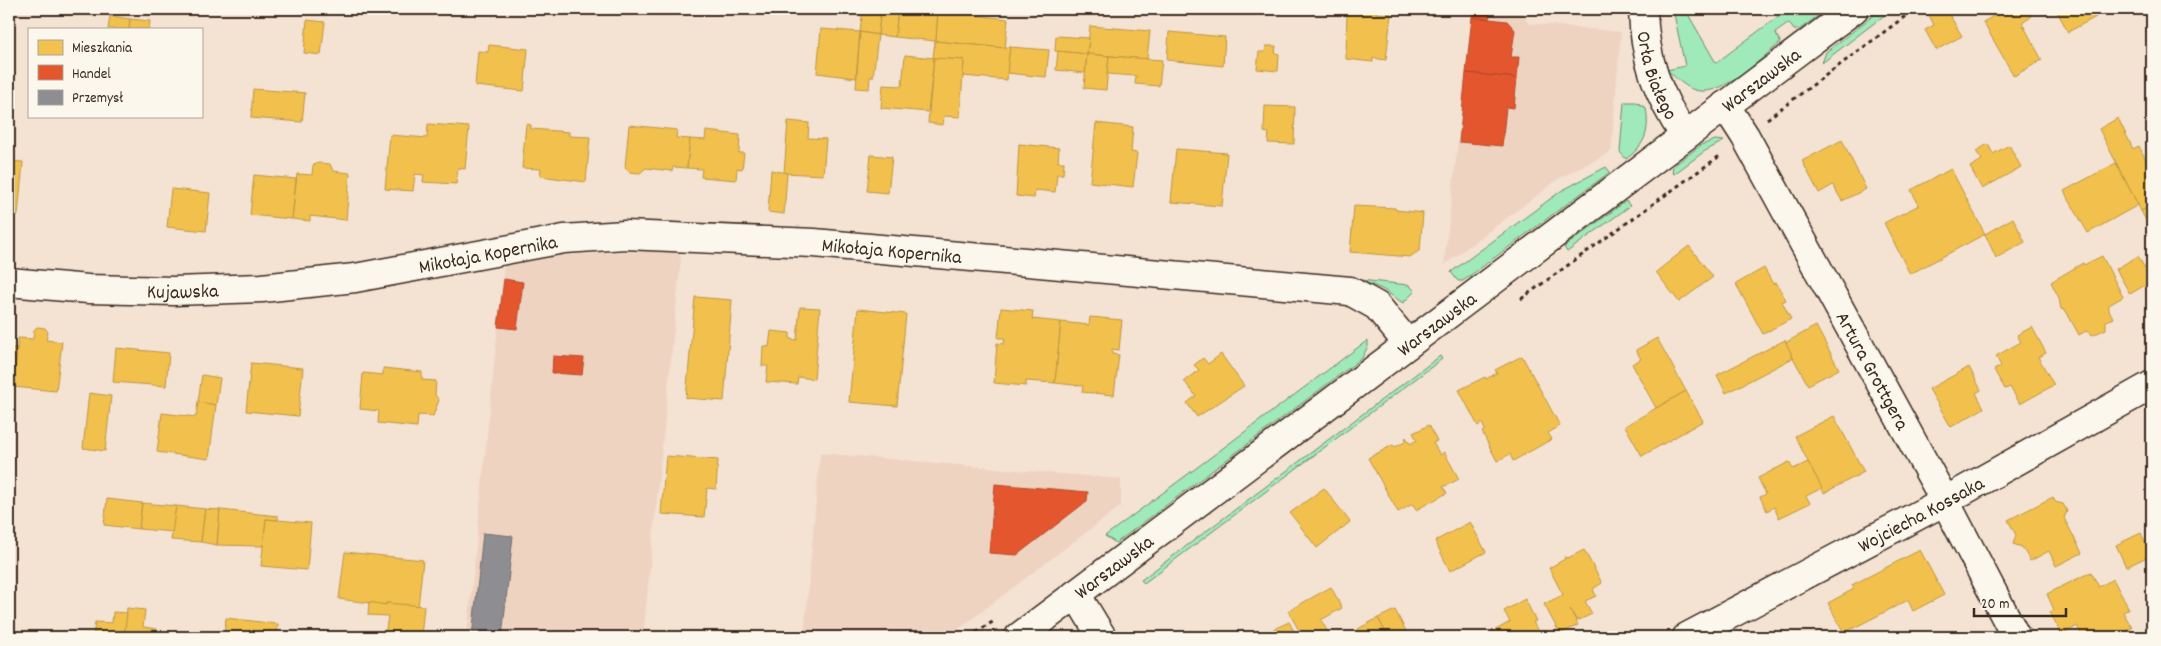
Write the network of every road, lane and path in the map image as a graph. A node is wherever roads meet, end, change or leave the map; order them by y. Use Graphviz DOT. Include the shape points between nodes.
graph roads {
  1 [pos="1643,9"];
  2 [pos="1854,9"];
  3 [pos="1915,9"];
  4 [pos="1725,105"];
  5 [pos="1763,123"];
  6 [pos="1685,136"];
  7 [pos="1729,149"];
  8 [pos="355,278"];
  9 [pos="9,282"];
  10 [pos="1518,302"];
  11 [pos="1408,344"];
  12 [pos="2152,386"];
  13 [pos="1945,502"];
  14 [pos="1076,594"];
  15 [pos="997,619"];
  16 [pos="969,637"];
  17 [pos="1019,637"];
  18 [pos="1102,637"];
  19 [pos="1687,637"];
  20 [pos="2016,637"];
  1 -- 6 [label="street, Orła Białego" via="1647,49 1655,82"];
  2 -- 4 [label="street, Warszawska"];
  3 -- 5 [label="path"];
  4 -- 6 [label="street, Warszawska"];
  4 -- 13 [label="street, Artura Grottgera"];
  6 -- 11 [label="street, Warszawska"];
  7 -- 10 [label="path"];
  8 -- 9 [label="street, Kujawska" via="262,288 174,291 88,289"];
  8 -- 11 [label="street, Mikołaja Kopernika" via="564,239 625,235 814,243 1350,291 1377,306"];
  11 -- 14 [label="street, Warszawska"];
  12 -- 13 [label="street, Wojciecha Kossaka"];
  13 -- 19 [label="street, Wojciecha Kossaka"];
  13 -- 20 [label="street, Artura Grottgera"];
  14 -- 17 [label="street, Warszawska"];
  14 -- 18 [label="street"];
  15 -- 16 [label="path"];
}
